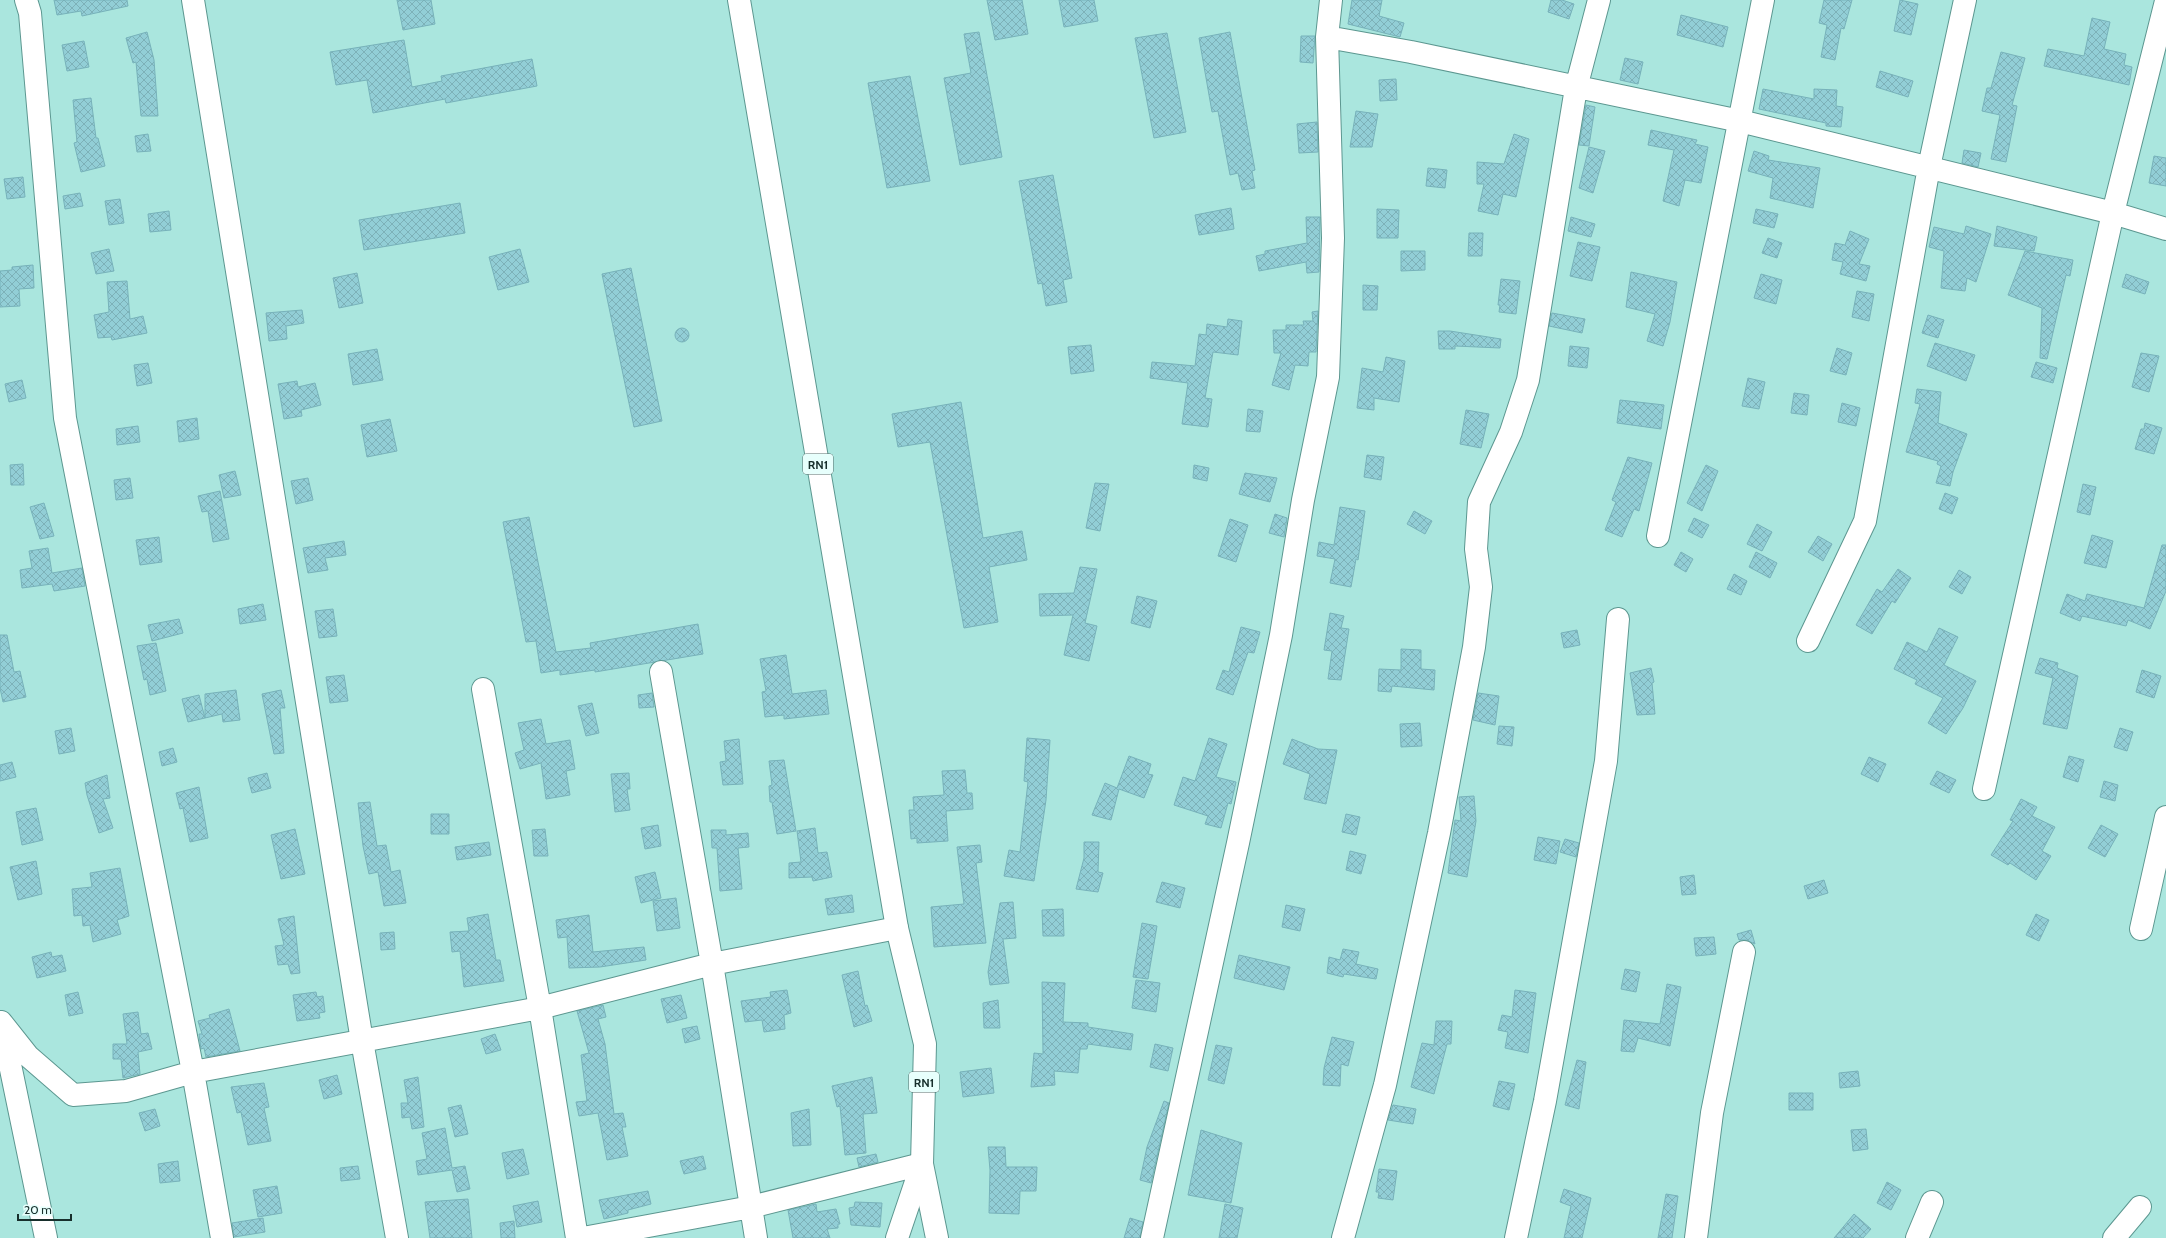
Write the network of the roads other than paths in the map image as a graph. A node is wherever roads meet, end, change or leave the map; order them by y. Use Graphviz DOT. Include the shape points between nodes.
graph roads {
  1 [pos="26,0"];
  2 [pos="193,0"];
  3 [pos="739,0"];
  4 [pos="1331,0"];
  5 [pos="1599,0"];
  6 [pos="1763,0"];
  7 [pos="1965,0"];
  8 [pos="2166,1"];
  9 [pos="1327,37"];
  10 [pos="1576,88"];
  11 [pos="1740,121"];
  12 [pos="1930,167"];
  13 [pos="2113,213"];
  14 [pos="2166,229"];
  15 [pos="1658,536"];
  16 [pos="1618,619"];
  17 [pos="1808,641"];
  18 [pos="661,672"];
  19 [pos="483,689"];
  20 [pos="1984,789"];
  21 [pos="2166,817"];
  22 [pos="897,928"];
  23 [pos="2141,929"];
  24 [pos="1744,952"];
  25 [pos="712,964"];
  26 [pos="540,1008"];
  27 [pos="1,1017"];
  28 [pos="362,1041"];
  29 [pos="5,1061"];
  30 [pos="193,1072"];
  31 [pos="922,1164"];
  32 [pos="1932,1202"];
  33 [pos="751,1207"];
  34 [pos="2140,1207"];
  35 [pos="46,1238"];
  36 [pos="222,1238"];
  37 [pos="397,1238"];
  38 [pos="577,1238"];
  39 [pos="583,1238"];
  40 [pos="756,1238"];
  41 [pos="897,1238"];
  42 [pos="937,1238"];
  43 [pos="1152,1238"];
  44 [pos="1343,1238"];
  45 [pos="1516,1238"];
  46 [pos="1696,1238"];
  47 [pos="1918,1238"];
  48 [pos="2114,1238"];
  1 -- 30 [label="main road" via="30,13 65,418"];
  2 -- 28 [label="main road"];
  3 -- 22 [label="main road, RN1"];
  4 -- 9 [label="main road"];
  5 -- 10 [label="main road"];
  6 -- 11 [label="main road"];
  7 -- 12 [label="main road"];
  8 -- 13 [label="main road"];
  9 -- 10 [label="main road" via="1411,52"];
  9 -- 43 [label="main road" via="1332,238 1328,377 1237,851"];
  10 -- 11 [label="main road"];
  10 -- 44 [label="main road" via="1528,380 1511,432 1479,502 1476,549 1481,587 1474,647 1439,833 1385,1085"];
  11 -- 12 [label="main road"];
  11 -- 15 [label="main road"];
  12 -- 13 [label="main road"];
  12 -- 17 [label="main road" via="1865,521"];
  13 -- 14 [label="main road"];
  13 -- 20 [label="main road"];
  16 -- 45 [label="main road" via="1606,761 1545,1101"];
  18 -- 25 [label="main road"];
  19 -- 26 [label="main road"];
  21 -- 23 [label="main road"];
  22 -- 25 [label="main road"];
  22 -- 31 [label="main road, RN1" via="925,1044"];
  24 -- 46 [label="main road" via="1712,1113"];
  25 -- 26 [label="main road"];
  25 -- 33 [label="main road"];
  26 -- 28 [label="main road"];
  26 -- 38 [label="main road"];
  27 -- 29 [label="main road"];
  27 -- 30 [label="main road" via="28,1056 73,1095 126,1091"];
  28 -- 30 [label="main road"];
  28 -- 37 [label="main road"];
  29 -- 35 [label="main road"];
  30 -- 36 [label="main road"];
  31 -- 33 [label="main road"];
  31 -- 41 [label="main road"];
  31 -- 42 [label="main road, RN1"];
  32 -- 47 [label="main road"];
  33 -- 39 [label="main road"];
  33 -- 40 [label="main road"];
  34 -- 48 [label="main road"];
}
